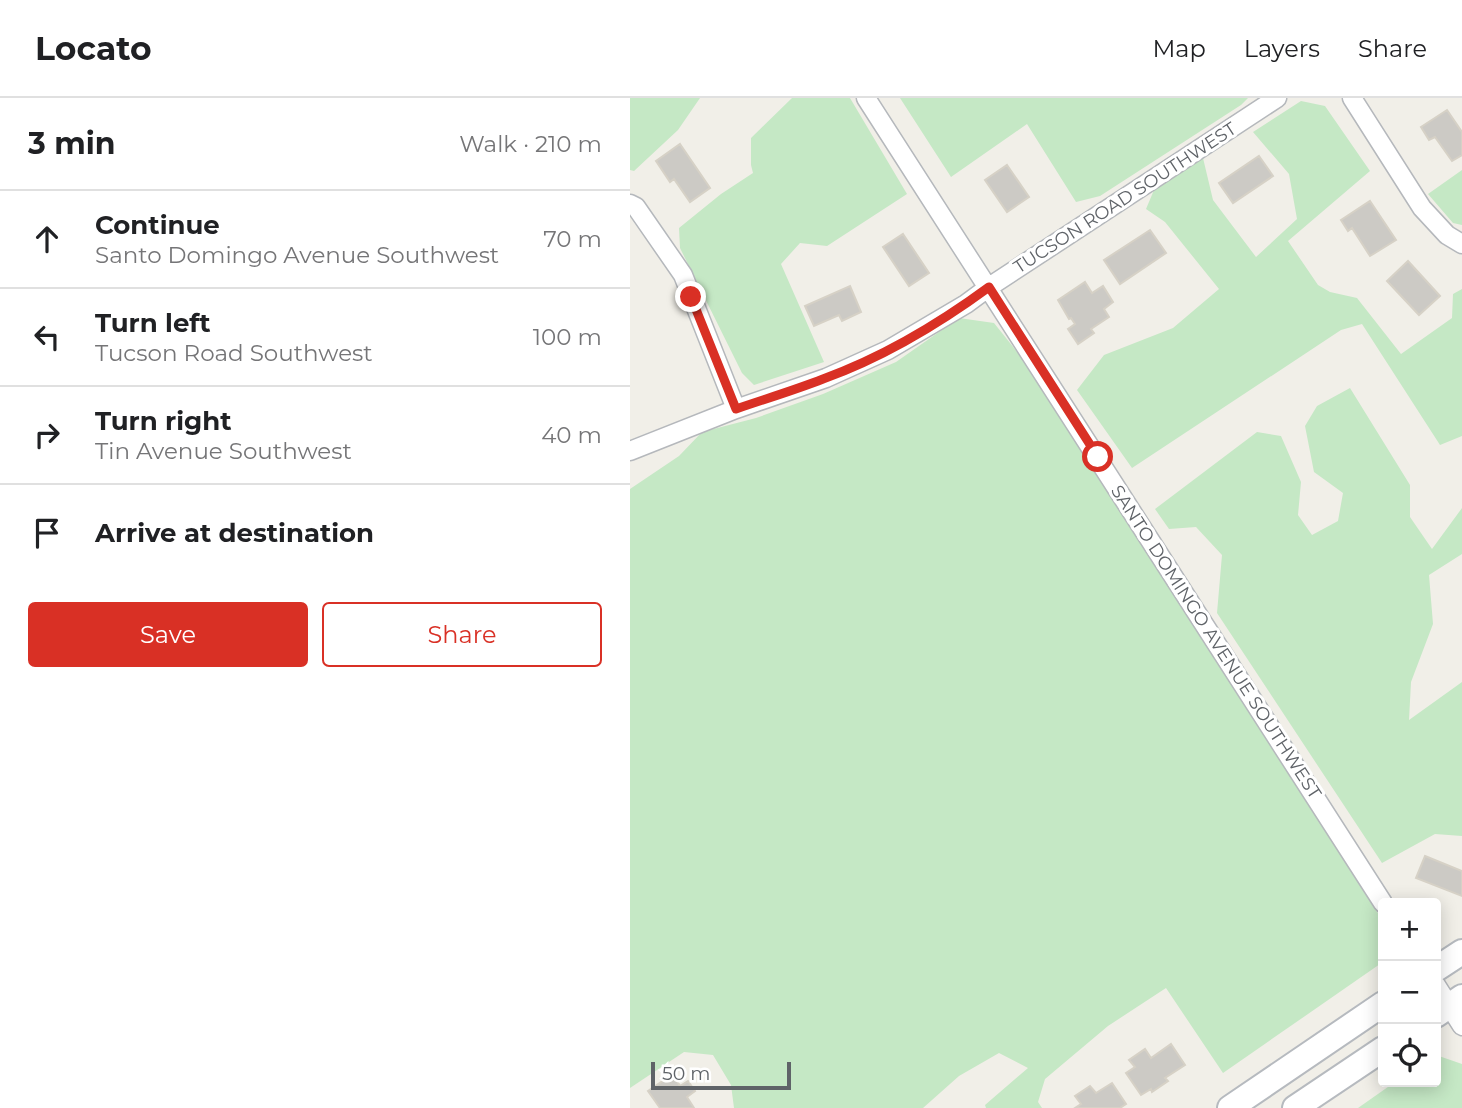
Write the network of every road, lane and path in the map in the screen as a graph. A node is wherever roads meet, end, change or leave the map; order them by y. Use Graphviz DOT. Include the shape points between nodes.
graph roads {
  1 [pos="866,98"];
  2 [pos="1277,98"];
  3 [pos="1352,98"];
  4 [pos="630,204"];
  5 [pos="1462,244"];
  6 [pos="989,287"];
  7 [pos="736,409"];
  8 [pos="630,452"];
  9 [pos="1380,898"];
  10 [pos="1462,952"];
  11 [pos="1441,966"];
  12 [pos="1378,1007"];
  13 [pos="1378,1052"];
  14 [pos="1230,1108"];
  15 [pos="1295,1108"];
  1 -- 6 [label="street, SANTO DOMINGO AVENUE SOUTHWEST"];
  2 -- 6 [label="street, TUCSON ROAD SOUTHWEST"];
  3 -- 5 [label="street" via="1422,208"];
  4 -- 7 [label="street" via="683,275"];
  6 -- 7 [label="street, TUCSON ROAD SOUTHWEST" via="888,350 826,378"];
  6 -- 9 [label="street, SANTO DOMINGO AVENUE SOUTHWEST"];
  7 -- 8 [label="street, TUCSON ROAD SOUTHWEST"];
  10 -- 11 [label="street"];
  12 -- 14 [label="street"];
  13 -- 15 [label="street"];
}
